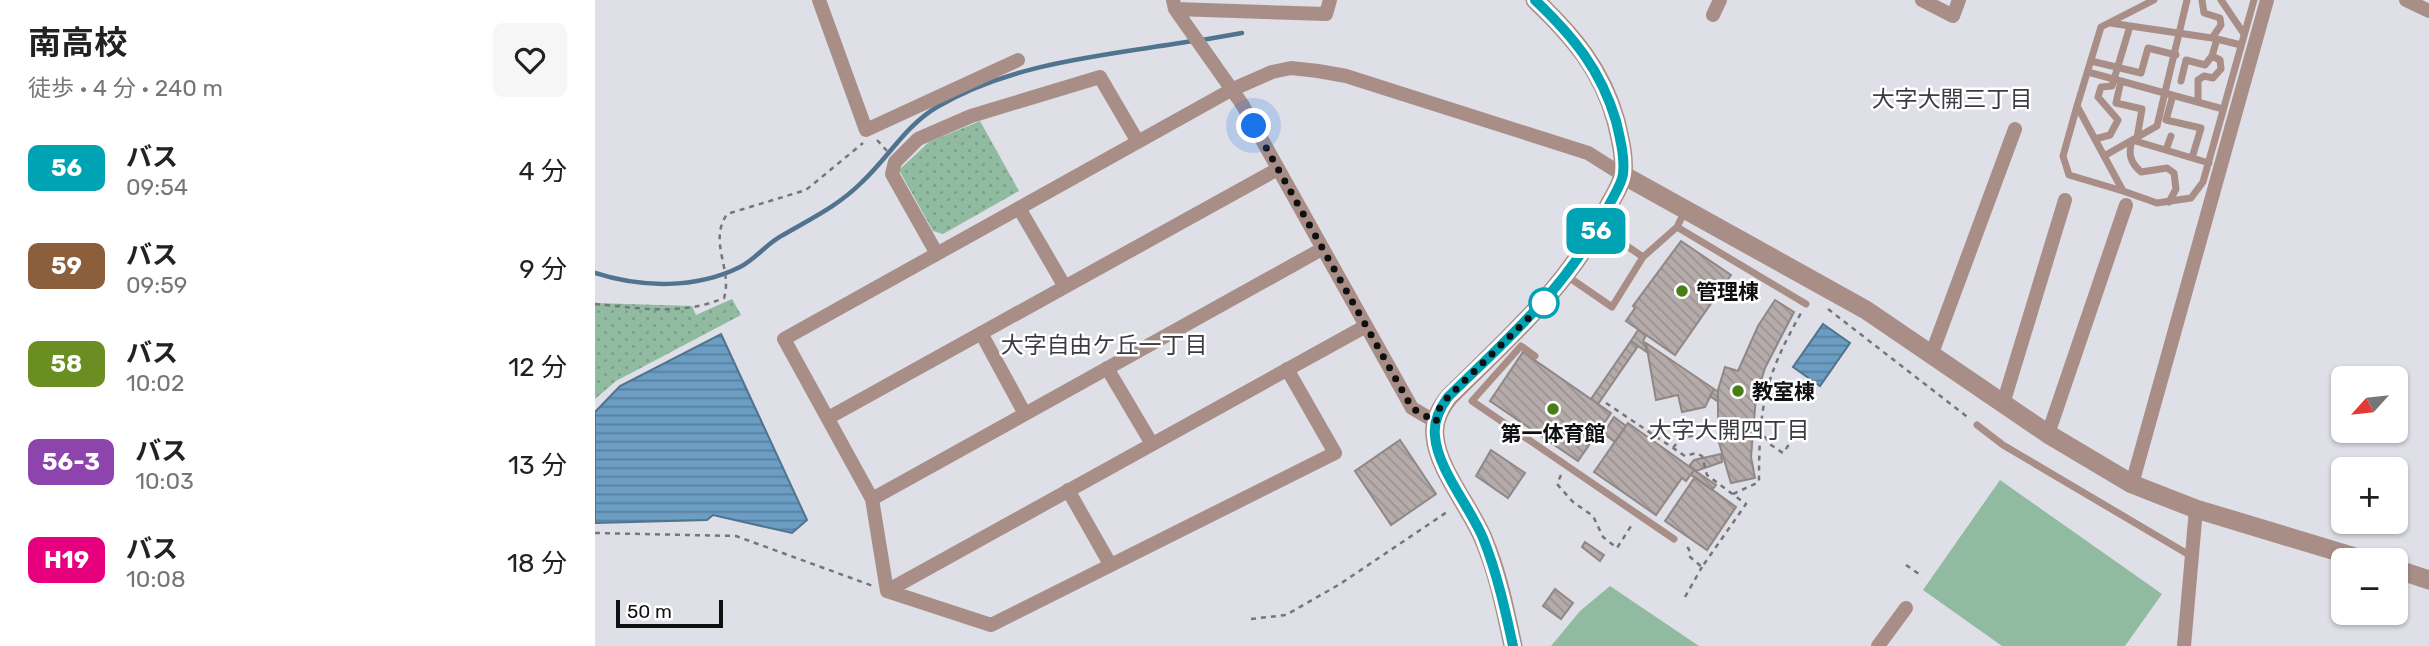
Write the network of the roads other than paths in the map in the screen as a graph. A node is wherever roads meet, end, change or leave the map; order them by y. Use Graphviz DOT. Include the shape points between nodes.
graph roads {
  1 [pos="819,0"];
  2 [pos="1330,0"];
  3 [pos="1535,0"];
  4 [pos="1720,0"];
  5 [pos="1922,0"];
  6 [pos="1959,0"];
  7 [pos="2154,0"];
  8 [pos="2187,0"];
  9 [pos="2201,0"];
  10 [pos="2221,0"];
  11 [pos="2253,0"];
  12 [pos="2267,0"];
  13 [pos="2406,0"];
  14 [pos="1174,4"];
  15 [pos="2429,11"];
  16 [pos="1713,15"];
  17 [pos="2110,23"];
  18 [pos="2130,26"];
  19 [pos="2181,34"];
  20 [pos="2244,34"];
  21 [pos="2214,39"];
  22 [pos="2241,45"];
  23 [pos="2176,55"];
  24 [pos="2212,56"];
  25 [pos="1018,60"];
  26 [pos="2091,61"];
  27 [pos="2117,68"];
  28 [pos="2088,72"];
  29 [pos="2117,80"];
  30 [pos="2181,81"];
  31 [pos="1231,90"];
  32 [pos="2169,94"];
  33 [pos="2198,102"];
  34 [pos="2077,106"];
  35 [pos="2224,109"];
  36 [pos="2015,129"];
  37 [pos="2171,136"];
  38 [pos="2095,139"];
  39 [pos="2135,139"];
  40 [pos="1137,142"];
  41 [pos="2166,150"];
  42 [pos="2104,156"];
  43 [pos="2192,158"];
  44 [pos="2209,163"];
  45 [pos="1276,170"];
  46 [pos="1623,175"];
  47 [pos="2125,198"];
  48 [pos="2065,200"];
  49 [pos="2169,202"];
  50 [pos="1019,208"];
  51 [pos="1681,218"];
  52 [pos="1598,227"];
  53 [pos="1322,249"];
  54 [pos="937,254"];
  55 [pos="1643,257"];
  56 [pos="1776,260"];
  57 [pos="1566,276"];
  58 [pos="1765,280"];
  59 [pos="1065,287"];
  60 [pos="1806,304"];
  61 [pos="1366,326"];
  62 [pos="981,334"];
  63 [pos="1932,353"];
  64 [pos="1535,356"];
  65 [pos="1491,366"];
  66 [pos="1107,368"];
  67 [pos="1287,369"];
  68 [pos="2003,404"];
  69 [pos="1025,414"];
  70 [pos="828,418"];
  71 [pos="1436,422"];
  72 [pos="1977,425"];
  73 [pos="2048,434"];
  74 [pos="1152,444"];
  75 [pos="2133,484"];
  76 [pos="1069,490"];
  77 [pos="872,499"];
  78 [pos="2196,509"];
  79 [pos="1674,539"];
  80 [pos="2331,550"];
  81 [pos="2192,557"];
  82 [pos="1110,565"];
  83 [pos="2408,573"];
  84 [pos="2429,580"];
  85 [pos="887,591"];
  86 [pos="1906,608"];
  87 [pos="1513,646"];
  88 [pos="1878,646"];
  89 [pos="2183,646"];
  1 -- 25 [label="street" via="866,130"];
  2 -- 14 [label="street" via="1326,14"];
  3 -- 46 [label="street" via="1590,59 1608,93 1621,142"];
  4 -- 16 [label="street"];
  5 -- 6 [label="street" via="1953,16"];
  7 -- 17 [label="lane"];
  8 -- 19 [label="lane"];
  9 -- 21 [label="lane" via="2204,13 2221,18"];
  10 -- 20 [label="lane"];
  11 -- 20 [label="lane"];
  12 -- 75 [label="street"];
  13 -- 15 [label="street"];
  14 -- 31 [label="street"];
  17 -- 18 [label="lane"];
  17 -- 26 [label="lane" via="2101,27"];
  18 -- 19 [label="lane"];
  18 -- 27 [label="lane"];
  19 -- 21 [label="lane"];
  19 -- 23 [label="lane"];
  20 -- 22 [label="lane"];
  21 -- 22 [label="lane"];
  21 -- 24 [label="lane"];
  22 -- 35 [label="lane"];
  23 -- 27 [label="lane" via="2147,48 2141,73"];
  23 -- 32 [label="lane"];
  24 -- 30 [label="lane" via="2204,65 2186,61"];
  24 -- 33 [label="lane" via="2220,60 2221,69 2213,78 2198,80"];
  26 -- 27 [label="lane"];
  26 -- 28 [label="lane"];
  27 -- 29 [label="lane"];
  28 -- 29 [label="lane"];
  28 -- 34 [label="lane"];
  29 -- 32 [label="lane"];
  29 -- 38 [label="lane" via="2101,87 2098,97 2118,120 2110,135"];
  29 -- 39 [label="lane" via="2116,103 2142,109"];
  31 -- 40 [label="street"];
  31 -- 45 [label="street"];
  31 -- 46 [label="street" via="1291,68 1346,76 1588,153"];
  32 -- 33 [label="lane"];
  32 -- 39 [label="lane" via="2157,126"];
  32 -- 43 [label="lane" via="2166,120 2201,128"];
  33 -- 35 [label="lane"];
  34 -- 38 [label="lane"];
  34 -- 47 [label="lane" via="2063,156 2069,175"];
  35 -- 44 [label="lane"];
  36 -- 63 [label="street"];
  37 -- 41 [label="lane"];
  38 -- 42 [label="lane"];
  39 -- 41 [label="lane"];
  39 -- 42 [label="lane"];
  39 -- 49 [label="lane" via="2129,151 2141,172 2167,168 2174,173 2176,189"];
  40 -- 50 [label="street"];
  40 -- 54 [label="street" via="1100,78 971,117 918,139 895,162 892,174"];
  41 -- 43 [label="lane"];
  42 -- 47 [label="lane"];
  43 -- 44 [label="lane"];
  44 -- 49 [label="lane" via="2191,198"];
  45 -- 53 [label="street"];
  45 -- 59 [label="street"];
  46 -- 51 [label="street"];
  46 -- 52 [label="street"];
  47 -- 49 [label="lane"];
  47 -- 73 [label="street"];
  48 -- 68 [label="street"];
  50 -- 54 [label="street"];
  50 -- 59 [label="street"];
  51 -- 55 [label="lane"];
  51 -- 56 [label="street"];
  51 -- 58 [label="lane"];
  52 -- 55 [label="lane"];
  52 -- 57 [label="street"];
  53 -- 61 [label="street"];
  53 -- 66 [label="street"];
  54 -- 70 [label="street" via="784,339"];
  55 -- 57 [label="lane" via="1612,307"];
  56 -- 58 [label="lane"];
  56 -- 63 [label="street"];
  57 -- 65 [label="street"];
  58 -- 60 [label="lane"];
  59 -- 62 [label="street"];
  61 -- 67 [label="street"];
  61 -- 71 [label="street" via="1412,408"];
  62 -- 69 [label="street"];
  62 -- 70 [label="street"];
  63 -- 68 [label="street"];
  64 -- 65 [label="lane" via="1521,346"];
  65 -- 71 [label="street" via="1448,397"];
  65 -- 79 [label="lane" via="1472,401"];
  66 -- 69 [label="street"];
  66 -- 74 [label="street"];
  67 -- 74 [label="street"];
  67 -- 82 [label="street" via="1335,453"];
  68 -- 73 [label="street"];
  69 -- 77 [label="street"];
  70 -- 77 [label="street"];
  71 -- 87 [label="street" via="1437,449 1499,580"];
  72 -- 81 [label="lane"];
  73 -- 75 [label="street"];
  74 -- 76 [label="street"];
  75 -- 78 [label="street"];
  76 -- 82 [label="street"];
  76 -- 85 [label="street"];
  77 -- 85 [label="street"];
  78 -- 80 [label="street"];
  78 -- 81 [label="street"];
  81 -- 89 [label="street"];
  82 -- 85 [label="street" via="991,625"];
  83 -- 84 [label="street"];
  86 -- 88 [label="street"];
}
